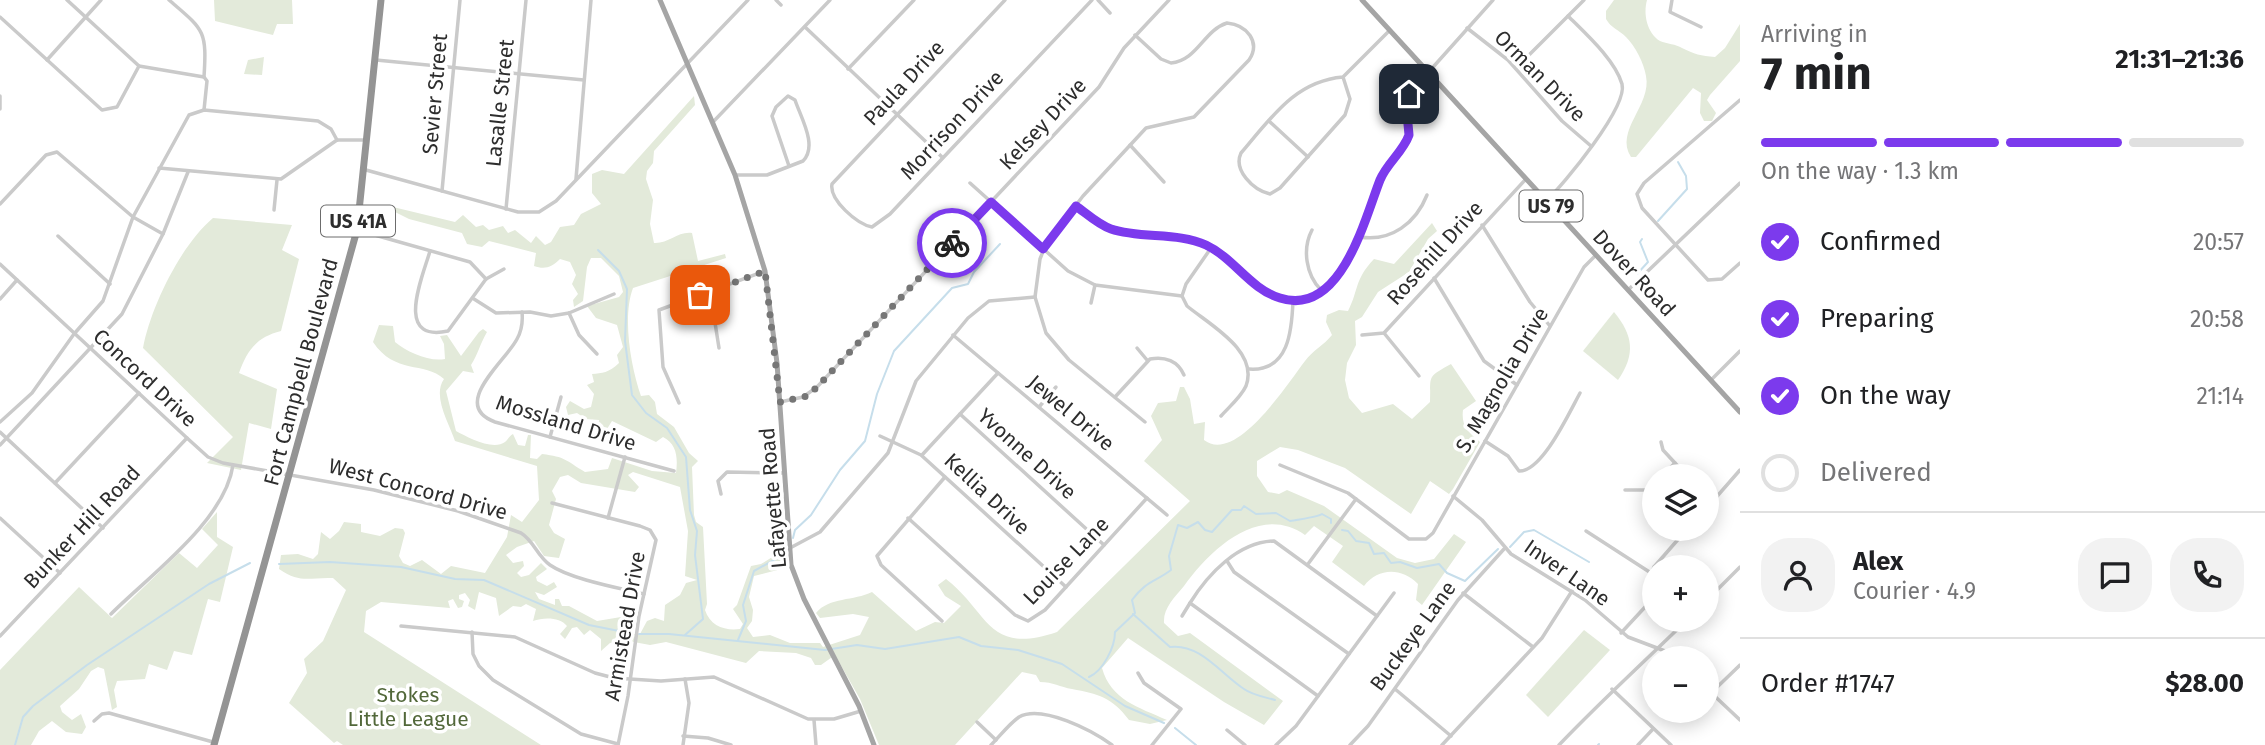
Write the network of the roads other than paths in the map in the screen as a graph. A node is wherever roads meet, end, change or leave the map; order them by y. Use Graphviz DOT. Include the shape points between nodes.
graph roads {
  1 [pos="68,0"];
  2 [pos="101,0"];
  3 [pos="169,0"];
  4 [pos="381,0"];
  5 [pos="460,0"];
  6 [pos="526,0"];
  7 [pos="591,0"];
  8 [pos="660,0"];
  9 [pos="748,0"];
  10 [pos="776,0"];
  11 [pos="830,0"];
  12 [pos="914,0"];
  13 [pos="1004,0"];
  14 [pos="1095,0"];
  15 [pos="1169,0"];
  16 [pos="1362,0"];
  17 [pos="1493,0"];
  18 [pos="1584,0"];
  19 [pos="1671,0"];
  20 [pos="781,5"];
  21 [pos="1110,13"];
  22 [pos="1568,16"];
  23 [pos="0,17"];
  24 [pos="86,17"];
  25 [pos="805,27"];
  26 [pos="1701,27"];
  27 [pos="1467,28"];
  28 [pos="1390,30"];
  29 [pos="1135,34"];
  30 [pos="47,60"];
  31 [pos="376,60"];
  32 [pos="686,64"];
  33 [pos="139,66"];
  34 [pos="453,68"];
  35 [pos="1516,68"];
  36 [pos="848,69"];
  37 [pos="1427,72"];
  38 [pos="518,74"];
  39 [pos="204,77"];
  40 [pos="1343,77"];
  41 [pos="584,80"];
  42 [pos="0,96"];
  43 [pos="1740,100"];
  44 [pos="0,109"];
  45 [pos="204,110"];
  46 [pos="897,114"];
  47 [pos="1269,121"];
  48 [pos="713,122"];
  49 [pos="337,139"];
  50 [pos="368,140"];
  51 [pos="1130,145"];
  52 [pos="1591,146"];
  53 [pos="1308,157"];
  54 [pos="943,158"];
  55 [pos="789,166"];
  56 [pos="159,168"];
  57 [pos="366,170"];
  58 [pos="188,172"];
  59 [pos="735,175"];
  60 [pos="1526,179"];
  61 [pos="277,180"];
  62 [pos="576,180"];
  63 [pos="1164,182"];
  64 [pos="970,183"];
  65 [pos="1740,183"];
  66 [pos="831,190"];
  67 [pos="442,191"];
  68 [pos="1427,195"];
  69 [pos="1546,201"];
  70 [pos="991,202"];
  71 [pos="0,204"];
  72 [pos="1076,206"];
  73 [pos="506,209"];
  74 [pos="274,210"];
  75 [pos="133,217"];
  76 [pos="1482,225"];
  77 [pos="357,230"];
  78 [pos="1312,230"];
  79 [pos="163,234"];
  80 [pos="58,236"];
  81 [pos="1360,237"];
  82 [pos="1674,245"];
  83 [pos="1211,248"];
  84 [pos="1043,249"];
  85 [pos="430,251"];
  86 [pos="1596,255"];
  87 [pos="1740,263"];
  88 [pos="0,264"];
  89 [pos="503,269"];
  90 [pos="765,271"];
  91 [pos="1434,278"];
  92 [pos="486,279"];
  93 [pos="17,280"];
  94 [pos="110,284"];
  95 [pos="1095,285"];
  96 [pos="1321,290"];
  97 [pos="1628,290"];
  98 [pos="710,291"];
  99 [pos="614,294"];
  100 [pos="1182,296"];
  101 [pos="1035,297"];
  102 [pos="0,299"];
  103 [pos="474,299"];
  104 [pos="1293,300"];
  105 [pos="1091,303"];
  106 [pos="522,312"];
  107 [pos="569,313"];
  108 [pos="1550,326"];
  109 [pos="1384,333"];
  110 [pos="74,334"];
  111 [pos="953,335"];
  112 [pos="1362,335"];
  113 [pos="719,348"];
  114 [pos="1138,348"];
  115 [pos="91,349"];
  116 [pos="1740,351"];
  117 [pos="597,354"];
  118 [pos="1147,360"];
  119 [pos="1249,369"];
  120 [pos="998,373"];
  121 [pos="1184,375"];
  122 [pos="1419,376"];
  123 [pos="1711,380"];
  124 [pos="1517,385"];
  125 [pos="1056,387"];
  126 [pos="138,393"];
  127 [pos="1580,393"];
  128 [pos="561,397"];
  129 [pos="1115,397"];
  130 [pos="780,402"];
  131 [pos="679,403"];
  132 [pos="1039,407"];
  133 [pos="1740,412"];
  134 [pos="960,414"];
  135 [pos="1221,416"];
  136 [pos="0,422"];
  137 [pos="1145,422"];
  138 [pos="0,432"];
  139 [pos="880,436"];
  140 [pos="550,437"];
  141 [pos="6,438"];
  142 [pos="187,438"];
  143 [pos="1485,440"];
  144 [pos="894,441"];
  145 [pos="1661,442"];
  146 [pos="0,445"];
  147 [pos="922,455"];
  148 [pos="625,457"];
  149 [pos="1675,463"];
  150 [pos="233,465"];
  151 [pos="1280,466"];
  152 [pos="1740,470"];
  153 [pos="674,471"];
  154 [pos="784,473"];
  155 [pos="290,474"];
  156 [pos="945,477"];
  157 [pos="55,483"];
  158 [pos="1642,490"];
  159 [pos="1625,491"];
  160 [pos="721,494"];
  161 [pos="1719,495"];
  162 [pos="1453,496"];
  163 [pos="1147,498"];
  164 [pos="1356,499"];
  165 [pos="552,503"];
  166 [pos="1167,515"];
  167 [pos="0,518"];
  168 [pos="608,518"];
  169 [pos="908,518"];
  170 [pos="103,528"];
  171 [pos="1586,531"];
  172 [pos="1677,541"];
  173 [pos="1104,545"];
  174 [pos="788,549"];
  175 [pos="1505,549"];
  176 [pos="1664,555"];
  177 [pos="1227,561"];
  178 [pos="1308,564"];
  179 [pos="1642,567"];
  180 [pos="1740,568"];
  181 [pos="60,573"];
  182 [pos="1066,587"];
  183 [pos="1719,588"];
  184 [pos="1572,591"];
  185 [pos="1394,593"];
  186 [pos="1463,593"];
  187 [pos="644,594"];
  188 [pos="1190,603"];
  189 [pos="1642,610"];
  190 [pos="111,614"];
  191 [pos="1182,616"];
  192 [pos="1377,616"];
  193 [pos="942,621"];
  194 [pos="401,626"];
  195 [pos="472,632"];
  196 [pos="1675,632"];
  197 [pos="1622,633"];
  198 [pos="0,636"];
  199 [pos="1651,646"];
  200 [pos="1661,646"];
  201 [pos="1534,648"];
  202 [pos="1349,654"];
  203 [pos="1642,663"];
  204 [pos="1740,665"];
  205 [pos="1138,673"];
  206 [pos="685,679"];
  207 [pos="629,680"];
  208 [pos="1719,685"];
  209 [pos="1395,689"];
  210 [pos="1612,689"];
  211 [pos="1318,696"];
  212 [pos="1719,700"];
  213 [pos="861,711"];
  214 [pos="814,720"];
  215 [pos="1740,720"];
  216 [pos="94,721"];
  217 [pos="977,722"];
  218 [pos="1653,729"];
  219 [pos="1227,730"];
  220 [pos="683,736"];
  221 [pos="1451,736"];
  222 [pos="996,740"];
  223 [pos="215,744"];
  224 [pos="618,744"];
  225 [pos="683,745"];
  226 [pos="731,745"];
  227 [pos="816,745"];
  228 [pos="874,745"];
  229 [pos="991,745"];
  230 [pos="1112,745"];
  231 [pos="1152,745"];
  232 [pos="1245,745"];
  233 [pos="1276,745"];
  234 [pos="1350,745"];
  235 [pos="1442,745"];
  236 [pos="1559,745"];
  237 [pos="1638,745"];
  238 [pos="1671,745"];
  1 -- 24 [label="street"];
  2 -- 24 [label="street"];
  3 -- 39 [label="street" via="204,35"];
  4 -- 31 [label="highway, Fort Campbell Boulevard / US 41A"];
  5 -- 34 [label="street, Sevier Street"];
  6 -- 38 [label="street, Lasalle Street"];
  7 -- 41 [label="street"];
  8 -- 32 [label="main road, Lafayette Road"];
  9 -- 32 [label="street"];
  10 -- 20 [label="street"];
  11 -- 25 [label="street"];
  12 -- 36 [label="street"];
  13 -- 46 [label="street, Paula Drive"];
  14 -- 21 [label="street"];
  14 -- 54 [label="street, Morrison Drive"];
  15 -- 29 [label="street, Kelsey Drive"];
  16 -- 28 [label="main road, Dover Road / US 79"];
  17 -- 27 [label="street"];
  18 -- 22 [label="street"];
  19 -- 26 [label="street" via="1670,12"];
  22 -- 35 [label="street"];
  22 -- 52 [label="street" via="1617,74 1623,92 1622,102"];
  23 -- 30 [label="street"];
  24 -- 30 [label="street"];
  24 -- 33 [label="street"];
  25 -- 36 [label="street"];
  25 -- 48 [label="street"];
  27 -- 35 [label="street, Orman Drive"];
  27 -- 37 [label="street"];
  28 -- 37 [label="main road, Dover Road / US 79"];
  28 -- 40 [label="street"];
  29 -- 51 [label="street" via="1166,62 1182,61 1215,28 1227,23 1243,28 1254,49 1250,60 1197,116 1146,128"];
  29 -- 70 [label="street, Kelsey Drive" via="1099,87"];
  30 -- 33 [label="street" via="107,111 119,104"];
  31 -- 34 [label="street"];
  31 -- 50 [label="highway, Fort Campbell Boulevard / US 41A"];
  32 -- 48 [label="main road, Lafayette Road"];
  32 -- 62 [label="street"];
  33 -- 39 [label="street"];
  34 -- 38 [label="street"];
  34 -- 67 [label="street, Sevier Street"];
  35 -- 52 [label="street, Orman Drive" via="1562,121"];
  36 -- 46 [label="street"];
  37 -- 60 [label="main road, Dover Road / US 79"];
  37 -- 81 [label="street" via="1407,97 1409,135 1383,174"];
  38 -- 41 [label="street"];
  38 -- 73 [label="street, Lasalle Street"];
  39 -- 45 [label="street"];
  40 -- 47 [label="street" via="1324,79 1301,90"];
  40 -- 53 [label="street" via="1350,99 1348,110"];
  41 -- 62 [label="street"];
  42 -- 44 [label="street"];
  43 -- 82 [label="street" via="1639,191 1642,208"];
  45 -- 49 [label="street" via="318,121"];
  45 -- 56 [label="street" via="187,117"];
  46 -- 54 [label="street"];
  46 -- 66 [label="street, Paula Drive"];
  47 -- 53 [label="street"];
  47 -- 53 [label="street" via="1240,155 1238,167 1243,175 1262,192 1272,193"];
  48 -- 59 [label="main road, Lafayette Road"];
  49 -- 50 [label="street"];
  49 -- 61 [label="street"];
  50 -- 57 [label="highway, Fort Campbell Boulevard / US 41A"];
  51 -- 63 [label="street"];
  51 -- 72 [label="street"];
  52 -- 69 [label="street"];
  54 -- 66 [label="street, Morrison Drive" via="872,227 860,222"];
  55 -- 55 [label="street" via="803,161 811,150 795,100 788,96 772,116"];
  55 -- 59 [label="street" via="761,176"];
  56 -- 58 [label="street"];
  56 -- 75 [label="street"];
  57 -- 67 [label="street"];
  57 -- 77 [label="highway, Fort Campbell Boulevard / US 41A"];
  58 -- 61 [label="street"];
  58 -- 79 [label="street"];
  59 -- 90 [label="main road, Lafayette Road"];
  60 -- 69 [label="main road, Dover Road / US 79"];
  60 -- 76 [label="street, Rosehill Drive"];
  61 -- 74 [label="street"];
  62 -- 73 [label="street" via="540,212"];
  64 -- 70 [label="street"];
  65 -- 82 [label="street"];
  67 -- 73 [label="street"];
  68 -- 81 [label="street" via="1398,231 1387,237"];
  69 -- 86 [label="main road, Dover Road / US 79"];
  70 -- 84 [label="street"];
  70 -- 130 [label="street, Kelsey Drive" via="817,387 807,396"];
  71 -- 75 [label="street" via="54,152"];
  72 -- 83 [label="street" via="1113,230"];
  72 -- 84 [label="street"];
  75 -- 79 [label="street"];
  75 -- 94 [label="street"];
  76 -- 91 [label="street, Rosehill Drive"];
  76 -- 108 [label="street"];
  77 -- 85 [label="street"];
  77 -- 155 [label="highway, Fort Campbell Boulevard / US 41A"];
  78 -- 96 [label="street" via="1307,259"];
  79 -- 115 [label="street" via="126,307"];
  80 -- 94 [label="street"];
  81 -- 96 [label="street" via="1350,260"];
  82 -- 87 [label="street" via="1711,281 1722,279"];
  82 -- 97 [label="street"];
  83 -- 100 [label="street"];
  83 -- 104 [label="street" via="1262,290"];
  84 -- 95 [label="street" via="1075,276"];
  84 -- 101 [label="street"];
  85 -- 92 [label="street" via="470,262"];
  85 -- 103 [label="street" via="414,308 418,323 438,332 449,331"];
  86 -- 97 [label="main road, Dover Road / US 79"];
  86 -- 108 [label="street, S. Magnolia Drive" via="1584,267"];
  88 -- 93 [label="street, Concord Drive"];
  89 -- 92 [label="street"];
  90 -- 98 [label="street"];
  90 -- 130 [label="main road, Lafayette Road"];
  91 -- 109 [label="street, Rosehill Drive"];
  91 -- 124 [label="street" via="1484,361"];
  92 -- 103 [label="street"];
  93 -- 102 [label="street"];
  93 -- 110 [label="street, Concord Drive"];
  94 -- 110 [label="street" via="100,306"];
  95 -- 100 [label="street"];
  95 -- 105 [label="street"];
  96 -- 104 [label="street"];
  97 -- 123 [label="main road, Dover Road / US 79"];
  98 -- 113 [label="street"];
  98 -- 131 [label="street" via="659,310 663,367"];
  99 -- 107 [label="street"];
  100 -- 119 [label="street" via="1187,306 1241,352"];
  101 -- 111 [label="street" via="985,303"];
  101 -- 129 [label="street" via="1049,338"];
  103 -- 106 [label="street" via="496,313"];
  104 -- 119 [label="street" via="1291,332 1282,355 1267,367"];
  106 -- 107 [label="street"];
  106 -- 140 [label="street, Mossland Drive" via="517,339 479,391 478,407 490,420"];
  107 -- 117 [label="street" via="579,335"];
  108 -- 124 [label="street, S. Magnolia Drive"];
  109 -- 112 [label="street, Rosehill Drive"];
  109 -- 122 [label="street"];
  110 -- 115 [label="street, Concord Drive"];
  110 -- 136 [label="street" via="38,387"];
  111 -- 120 [label="street, Jewel Drive"];
  111 -- 144 [label="street" via="916,381"];
  114 -- 118 [label="street"];
  115 -- 126 [label="street, Concord Drive"];
  115 -- 141 [label="street"];
  116 -- 123 [label="street"];
  118 -- 121 [label="street" via="1170,360"];
  118 -- 129 [label="street"];
  119 -- 135 [label="street" via="1245,388"];
  120 -- 132 [label="street, Jewel Drive"];
  120 -- 134 [label="street"];
  123 -- 133 [label="main road, Dover Road / US 79"];
  124 -- 143 [label="street, S. Magnolia Drive"];
  125 -- 132 [label="street"];
  126 -- 142 [label="street, Concord Drive"];
  126 -- 157 [label="street"];
  127 -- 143 [label="street" via="1544,454 1521,472"];
  128 -- 140 [label="street"];
  129 -- 137 [label="street"];
  130 -- 154 [label="main road, Lafayette Road"];
  132 -- 163 [label="street, Jewel Drive"];
  134 -- 147 [label="street"];
  134 -- 173 [label="street, Yvonne Drive"];
  138 -- 141 [label="street"];
  139 -- 144 [label="street, Kellia Drive"];
  140 -- 148 [label="street, Mossland Drive"];
  141 -- 146 [label="street"];
  141 -- 157 [label="street"];
  142 -- 150 [label="street, Concord Drive" via="208,457"];
  142 -- 170 [label="street, Bunker Hill Road"];
  143 -- 162 [label="street, S. Magnolia Drive"];
  144 -- 147 [label="street, Kellia Drive"];
  144 -- 174 [label="street" via="880,464 820,532"];
  145 -- 149 [label="street"];
  147 -- 156 [label="street, Kellia Drive"];
  148 -- 153 [label="street, Mossland Drive"];
  148 -- 168 [label="street"];
  150 -- 155 [label="street, Concord Drive"];
  150 -- 190 [label="street" via="227,489 212,512"];
  151 -- 164 [label="street"];
  152 -- 161 [label="street"];
  154 -- 160 [label="street" via="727,472 718,481"];
  154 -- 174 [label="main road, Lafayette Road"];
  155 -- 187 [label="street, West Concord Drive" via="477,517 521,533 557,569"];
  155 -- 223 [label="highway, Fort Campbell Boulevard / US 41A"];
  156 -- 169 [label="street"];
  156 -- 182 [label="street, Kellia Drive"];
  157 -- 170 [label="street"];
  158 -- 159 [label="street"];
  162 -- 164 [label="street, S. Magnolia Drive" via="1426,539 1414,540"];
  162 -- 175 [label="street, Inver Lane" via="1482,520"];
  163 -- 166 [label="street, Jewel Drive"];
  163 -- 173 [label="street, Louise Lane"];
  164 -- 178 [label="street"];
  165 -- 168 [label="street, Armistead Drive"];
  167 -- 181 [label="street"];
  168 -- 187 [label="street, Armistead Drive" via="640,526 654,535 656,548"];
  169 -- 182 [label="street, Louise Lane" via="1021,620 1036,618"];
  169 -- 193 [label="street" via="880,549 877,559"];
  170 -- 181 [label="street, Bunker Hill Road"];
  171 -- 179 [label="street"];
  172 -- 176 [label="street"];
  173 -- 182 [label="street, Louise Lane"];
  174 -- 213 [label="main road, Lafayette Road" via="798,584"];
  175 -- 184 [label="street, Inver Lane"];
  175 -- 186 [label="street, Buckeye Lane"];
  177 -- 178 [label="street" via="1250,547 1274,541"];
  177 -- 188 [label="street"];
  177 -- 202 [label="street" via="1234,572"];
  178 -- 192 [label="street"];
  180 -- 183 [label="street"];
  181 -- 198 [label="street, Bunker Hill Road"];
  184 -- 197 [label="street, Inver Lane"];
  184 -- 201 [label="street"];
  185 -- 192 [label="street"];
  186 -- 201 [label="street"];
  186 -- 209 [label="street, Buckeye Lane"];
  187 -- 207 [label="street, Armistead Drive"];
  188 -- 191 [label="street"];
  188 -- 211 [label="street"];
  189 -- 197 [label="street"];
  192 -- 202 [label="street"];
  194 -- 195 [label="street"];
  195 -- 207 [label="street" via="515,636 595,673"];
  195 -- 224 [label="street" via="473,654 493,680 580,733"];
  196 -- 200 [label="street"];
  197 -- 199 [label="street, Inver Lane"];
  201 -- 221 [label="street"];
  202 -- 211 [label="street"];
  203 -- 210 [label="street"];
  204 -- 208 [label="street"];
  205 -- 231 [label="street" via="1144,683 1181,709"];
  206 -- 207 [label="street"];
  206 -- 214 [label="street" via="714,677 790,714"];
  206 -- 220 [label="street" via="689,703"];
  207 -- 224 [label="street, Armistead Drive"];
  209 -- 221 [label="street"];
  209 -- 234 [label="street, Buckeye Lane"];
  210 -- 218 [label="street"];
  210 -- 236 [label="street"];
  211 -- 233 [label="street"];
  212 -- 215 [label="street"];
  213 -- 214 [label="street"];
  213 -- 228 [label="main road, Lafayette Road"];
  214 -- 227 [label="street"];
  216 -- 223 [label="street" via="109,713"];
  217 -- 222 [label="street"];
  218 -- 237 [label="street"];
  218 -- 238 [label="street"];
  219 -- 232 [label="street"];
  220 -- 225 [label="street"];
  220 -- 226 [label="street"];
  221 -- 235 [label="street"];
  222 -- 229 [label="street"];
  222 -- 230 [label="street" via="1019,718 1038,713 1091,731"];
}
